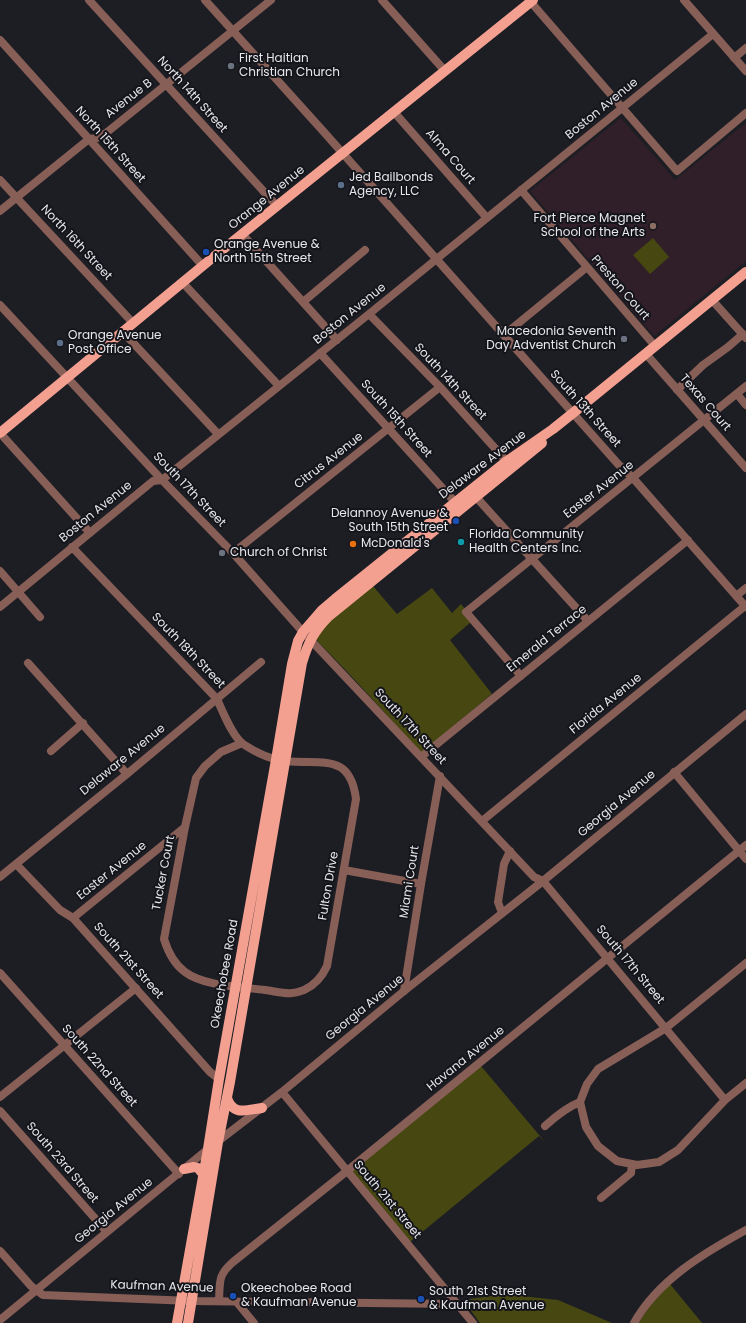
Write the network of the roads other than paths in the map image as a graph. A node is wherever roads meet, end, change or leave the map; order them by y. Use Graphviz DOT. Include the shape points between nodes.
graph roads {
  1 [pos="89,0"];
  2 [pos="205,0"];
  3 [pos="271,0"];
  4 [pos="382,0"];
  5 [pos="684,0"];
  6 [pos="531,1"];
  7 [pos="233,30"];
  8 [pos="713,34"];
  9 [pos="0,40"];
  10 [pos="746,48"];
  11 [pos="734,58"];
  12 [pos="445,72"];
  13 [pos="746,72"];
  14 [pos="167,84"];
  15 [pos="622,108"];
  16 [pos="394,112"];
  17 [pos="746,113"];
  18 [pos="89,139"];
  19 [pos="343,153"];
  20 [pos="0,180"];
  21 [pos="521,190"];
  22 [pos="16,198"];
  23 [pos="277,206"];
  24 [pos="0,211"];
  25 [pos="487,218"];
  26 [pos="242,234"];
  27 [pos="365,250"];
  28 [pos="437,259"];
  29 [pos="203,266"];
  30 [pos="587,267"];
  31 [pos="746,272"];
  32 [pos="182,283"];
  33 [pos="712,300"];
  34 [pos="303,302"];
  35 [pos="0,305"];
  36 [pos="369,314"];
  37 [pos="134,323"];
  38 [pos="123,332"];
  39 [pos="504,335"];
  40 [pos="744,336"];
  41 [pos="337,340"];
  42 [pos="654,346"];
  43 [pos="320,353"];
  44 [pos="646,354"];
  45 [pos="68,378"];
  46 [pos="279,386"];
  47 [pos="746,386"];
  48 [pos="440,387"];
  49 [pos="677,390"];
  50 [pos="737,394"];
  51 [pos="746,405"];
  52 [pos="573,413"];
  53 [pos="704,420"];
  54 [pos="388,429"];
  55 [pos="0,433"];
  56 [pos="218,434"];
  57 [pos="510,464"];
  58 [pos="746,468"];
  59 [pos="633,478"];
  60 [pos="162,480"];
  61 [pos="476,497"];
  62 [pos="455,502"];
  63 [pos="90,532"];
  64 [pos="688,540"];
  65 [pos="72,547"];
  66 [pos="232,552"];
  67 [pos="531,559"];
  68 [pos="0,571"];
  69 [pos="746,588"];
  70 [pos="18,592"];
  71 [pos="736,596"];
  72 [pos="0,606"];
  73 [pos="745,606"];
  74 [pos="40,617"];
  75 [pos="588,621"];
  76 [pos="307,636"];
  77 [pos="261,662"];
  78 [pos="28,663"];
  79 [pos="521,676"];
  80 [pos="217,699"];
  81 [pos="746,714"];
  82 [pos="83,723"];
  83 [pos="242,743"];
  84 [pos="51,751"];
  85 [pos="422,757"];
  86 [pos="281,760"];
  87 [pos="674,772"];
  88 [pos="127,774"];
  89 [pos="440,776"];
  90 [pos="482,821"];
  91 [pos="185,827"];
  92 [pos="743,848"];
  93 [pos="510,851"];
  94 [pos="746,859"];
  95 [pos="16,864"];
  96 [pos="344,870"];
  97 [pos="0,877"];
  98 [pos="543,881"];
  99 [pos="421,884"];
  100 [pos="502,913"];
  101 [pos="73,918"];
  102 [pos="608,958"];
  103 [pos="746,963"];
  104 [pos="0,973"];
  105 [pos="246,987"];
  106 [pos="136,988"];
  107 [pos="236,988"];
  108 [pos="404,991"];
  109 [pos="666,1028"];
  110 [pos="65,1046"];
  111 [pos="219,1079"];
  112 [pos="746,1083"];
  113 [pos="282,1092"];
  114 [pos="0,1097"];
  115 [pos="227,1098"];
  116 [pos="725,1100"];
  117 [pos="580,1102"];
  118 [pos="262,1108"];
  119 [pos="0,1111"];
  120 [pos="546,1126"];
  121 [pos="218,1142"];
  122 [pos="208,1149"];
  123 [pos="632,1164"];
  124 [pos="182,1172"];
  125 [pos="347,1172"];
  126 [pos="204,1175"];
  127 [pos="602,1198"];
  128 [pos="746,1230"];
  129 [pos="107,1232"];
  130 [pos="0,1251"];
  131 [pos="37,1290"];
  132 [pos="186,1300"];
  133 [pos="219,1300"];
  134 [pos="235,1300"];
  135 [pos="457,1304"];
  136 [pos="0,1320"];
  137 [pos="177,1323"];
  138 [pos="188,1323"];
  139 [pos="254,1323"];
  140 [pos="473,1323"];
  141 [pos="634,1323"];
  1 -- 14 [label="street, North 14th Street"];
  2 -- 7 [label="street, South 13th Street"];
  3 -- 7 [label="street, Avenue B"];
  4 -- 12 [label="street"];
  5 -- 8 [label="street"];
  6 -- 12 [label="main road, Orange Avenue"];
  6 -- 15 [label="street"];
  7 -- 14 [label="street, Avenue B"];
  7 -- 19 [label="street, South 13th Street"];
  8 -- 11 [label="street"];
  8 -- 15 [label="street, Boston Avenue"];
  9 -- 18 [label="street, North 15th Street"];
  10 -- 11 [label="street"];
  11 -- 13 [label="street"];
  12 -- 16 [label="main road, Orange Avenue"];
  14 -- 18 [label="street, Avenue B" via="106,133"];
  14 -- 23 [label="street, North 14th Street"];
  15 -- 17 [label="street" via="678,172"];
  15 -- 21 [label="street, Boston Avenue"];
  16 -- 19 [label="main road, Orange Avenue"];
  16 -- 25 [label="street, Alma Court"];
  18 -- 22 [label="street, Avenue B"];
  18 -- 29 [label="street, North 15th Street"];
  19 -- 23 [label="main road, Orange Avenue"];
  19 -- 28 [label="street, South 13th Street"];
  20 -- 22 [label="street, North 16th Street"];
  21 -- 25 [label="street, Boston Avenue"];
  21 -- 30 [label="street, Preston Court"];
  22 -- 24 [label="street, Avenue B"];
  22 -- 37 [label="street, North 16th Street"];
  23 -- 26 [label="main road, Orange Avenue"];
  25 -- 28 [label="street, Boston Avenue"];
  26 -- 29 [label="main road, Orange Avenue"];
  26 -- 34 [label="street"];
  27 -- 34 [label="street"];
  28 -- 36 [label="street, Boston Avenue"];
  28 -- 39 [label="street, South 13th Street"];
  29 -- 32 [label="main road, Orange Avenue"];
  30 -- 39 [label="street"];
  30 -- 42 [label="street, Preston Court"];
  31 -- 33 [label="main road, Delaware Avenue"];
  32 -- 37 [label="main road, Orange Avenue"];
  32 -- 46 [label="street"];
  33 -- 40 [label="street"];
  33 -- 42 [label="main road, Delaware Avenue"];
  34 -- 41 [label="street"];
  35 -- 45 [label="street, South 17th Street"];
  36 -- 41 [label="street, Boston Avenue"];
  36 -- 48 [label="street, South 14th Street"];
  37 -- 38 [label="main road, Orange Avenue"];
  38 -- 45 [label="main road, Orange Avenue"];
  38 -- 56 [label="street"];
  39 -- 52 [label="street, South 13th Street"];
  40 -- 49 [label="street" via="703,364"];
  41 -- 43 [label="street, Boston Avenue"];
  42 -- 44 [label="main road, Delaware Avenue"];
  43 -- 46 [label="street, Boston Avenue"];
  43 -- 54 [label="street, South 15th Street"];
  44 -- 49 [label="street, Texas Court"];
  44 -- 52 [label="main road, Delaware Avenue"];
  45 -- 55 [label="main road, Orange Avenue"];
  45 -- 60 [label="street, South 17th Street"];
  46 -- 56 [label="street, Boston Avenue"];
  47 -- 50 [label="street, Easter Avenue"];
  48 -- 54 [label="street, Citrus Avenue"];
  48 -- 57 [label="street, South 14th Street"];
  49 -- 53 [label="street, Texas Court"];
  50 -- 51 [label="street"];
  50 -- 53 [label="street, Easter Avenue"];
  52 -- 57 [label="main road, Delaware Avenue" via="553,429 540,445"];
  52 -- 59 [label="street, South 13th Street"];
  53 -- 58 [label="street, Texas Court"];
  53 -- 59 [label="street, Easter Avenue"];
  54 -- 62 [label="street, South 15th Street"];
  54 -- 66 [label="street, Citrus Avenue"];
  55 -- 63 [label="street"];
  56 -- 60 [label="street, Boston Avenue"];
  57 -- 61 [label="main road, Delaware Avenue"];
  57 -- 62 [label="main road, Delaware Avenue"];
  59 -- 64 [label="street, South 13th Street"];
  59 -- 67 [label="street, Easter Avenue"];
  60 -- 63 [label="street, Boston Avenue" via="153,481"];
  60 -- 66 [label="street, South 17th Street"];
  61 -- 67 [label="street"];
  61 -- 76 [label="main road, Delaware Avenue"];
  62 -- 76 [label="main road, Delaware Avenue" via="322,610"];
  63 -- 65 [label="street, Boston Avenue"];
  64 -- 71 [label="street, South 13th Street"];
  64 -- 75 [label="street, Emerald Terrace"];
  65 -- 70 [label="street, Boston Avenue"];
  65 -- 80 [label="street, South 18th Street"];
  66 -- 76 [label="street, South 17th Street"];
  67 -- 75 [label="street"];
  67 -- 79 [label="street, Easter Avenue" via="466,612"];
  68 -- 70 [label="street"];
  69 -- 71 [label="street"];
  70 -- 72 [label="street, Boston Avenue"];
  70 -- 74 [label="street"];
  71 -- 73 [label="street, South 13th Street"];
  73 -- 90 [label="street, Florida Avenue"];
  75 -- 79 [label="street, Emerald Terrace"];
  76 -- 85 [label="street, South 17th Street"];
  76 -- 86 [label="main road, Okeechobee Road" via="298,641 292,664"];
  77 -- 80 [label="street, Delaware Avenue"];
  78 -- 82 [label="street"];
  79 -- 85 [label="street, Emerald Terrace"];
  80 -- 83 [label="street, South 18th Street" via="229,725"];
  80 -- 88 [label="street, Delaware Avenue"];
  81 -- 87 [label="street, Georgia Avenue"];
  82 -- 84 [label="street"];
  82 -- 88 [label="street"];
  83 -- 86 [label="street, South 18th Street" via="260,754"];
  83 -- 91 [label="street, Tucker Court" via="221,752 196,778"];
  85 -- 89 [label="street, South 17th Street"];
  86 -- 96 [label="street, Fulton Drive" via="328,763 342,768 349,775 356,799"];
  86 -- 105 [label="main road, Okeechobee Road"];
  86 -- 107 [label="main road, Okeechobee Road"];
  87 -- 92 [label="street"];
  87 -- 98 [label="street, Georgia Avenue"];
  88 -- 95 [label="street, Delaware Avenue"];
  89 -- 90 [label="street, South 17th Street"];
  89 -- 99 [label="street, Miami Court"];
  90 -- 93 [label="street, South 17th Street"];
  91 -- 101 [label="street, Easter Avenue"];
  91 -- 107 [label="street, Tucker Court" via="164,939 174,962 184,972 194,978"];
  92 -- 94 [label="street"];
  92 -- 102 [label="street, Havana Avenue"];
  93 -- 98 [label="street, South 17th Street" via="534,876"];
  93 -- 100 [label="street" via="504,864 498,902"];
  95 -- 97 [label="street, Delaware Avenue"];
  95 -- 101 [label="street, South 21st Street" via="60,910"];
  96 -- 99 [label="street"];
  96 -- 105 [label="street, Fulton Drive" via="323,977 310,987 292,993"];
  98 -- 100 [label="street, Georgia Avenue"];
  98 -- 102 [label="street, South 17th Street"];
  99 -- 108 [label="street, Miami Court"];
  100 -- 108 [label="street, Georgia Avenue"];
  101 -- 106 [label="street, South 21st Street"];
  102 -- 109 [label="street, South 17th Street"];
  102 -- 125 [label="street, Havana Avenue"];
  103 -- 109 [label="street"];
  104 -- 110 [label="street, South 22nd Street"];
  105 -- 107 [label="street, Fulton Drive"];
  105 -- 115 [label="main road, Okeechobee Road"];
  106 -- 110 [label="street"];
  106 -- 111 [label="street, South 21st Street"];
  107 -- 111 [label="main road, Okeechobee Road"];
  108 -- 113 [label="street, Georgia Avenue"];
  109 -- 116 [label="street, South 17th Street"];
  109 -- 117 [label="street" via="598,1069"];
  110 -- 114 [label="street"];
  110 -- 124 [label="street, South 22nd Street"];
  111 -- 122 [label="main road, Okeechobee Road"];
  112 -- 116 [label="street"];
  113 -- 118 [label="street, Georgia Avenue"];
  113 -- 125 [label="street, South 21st Street"];
  115 -- 118 [label="main road" via="233,1109"];
  115 -- 121 [label="main road, Okeechobee Road"];
  116 -- 123 [label="street" via="678,1150 659,1162 637,1166"];
  117 -- 120 [label="street" via="561,1112"];
  117 -- 123 [label="street" via="586,1127 598,1146 617,1161"];
  118 -- 121 [label="street, Georgia Avenue"];
  119 -- 129 [label="street, South 23rd Street"];
  121 -- 122 [label="street, Georgia Avenue"];
  121 -- 132 [label="main road, Okeechobee Road"];
  122 -- 124 [label="street, Georgia Avenue"];
  122 -- 126 [label="main road, Okeechobee Road"];
  123 -- 127 [label="street" via="631,1173"];
  124 -- 126 [label="main road" via="194,1167"];
  124 -- 129 [label="street, Georgia Avenue"];
  125 -- 133 [label="street, Havana Avenue" via="226,1268 220,1277"];
  125 -- 135 [label="street, South 21st Street"];
  126 -- 132 [label="main road, Okeechobee Road"];
  128 -- 141 [label="street" via="677,1273 641,1310"];
  129 -- 131 [label="street, Georgia Avenue"];
  130 -- 131 [label="street" via="30,1286"];
  131 -- 132 [label="street, Kaufman Avenue" via="43,1295"];
  131 -- 136 [label="street, Georgia Avenue"];
  132 -- 133 [label="street, Kaufman Avenue"];
  132 -- 137 [label="main road, Okeechobee Road"];
  132 -- 138 [label="main road, Okeechobee Road"];
  133 -- 134 [label="street, Kaufman Avenue"];
  134 -- 135 [label="street, Kaufman Avenue"];
  134 -- 139 [label="street"];
  135 -- 140 [label="street, South 21st Street"];
}
